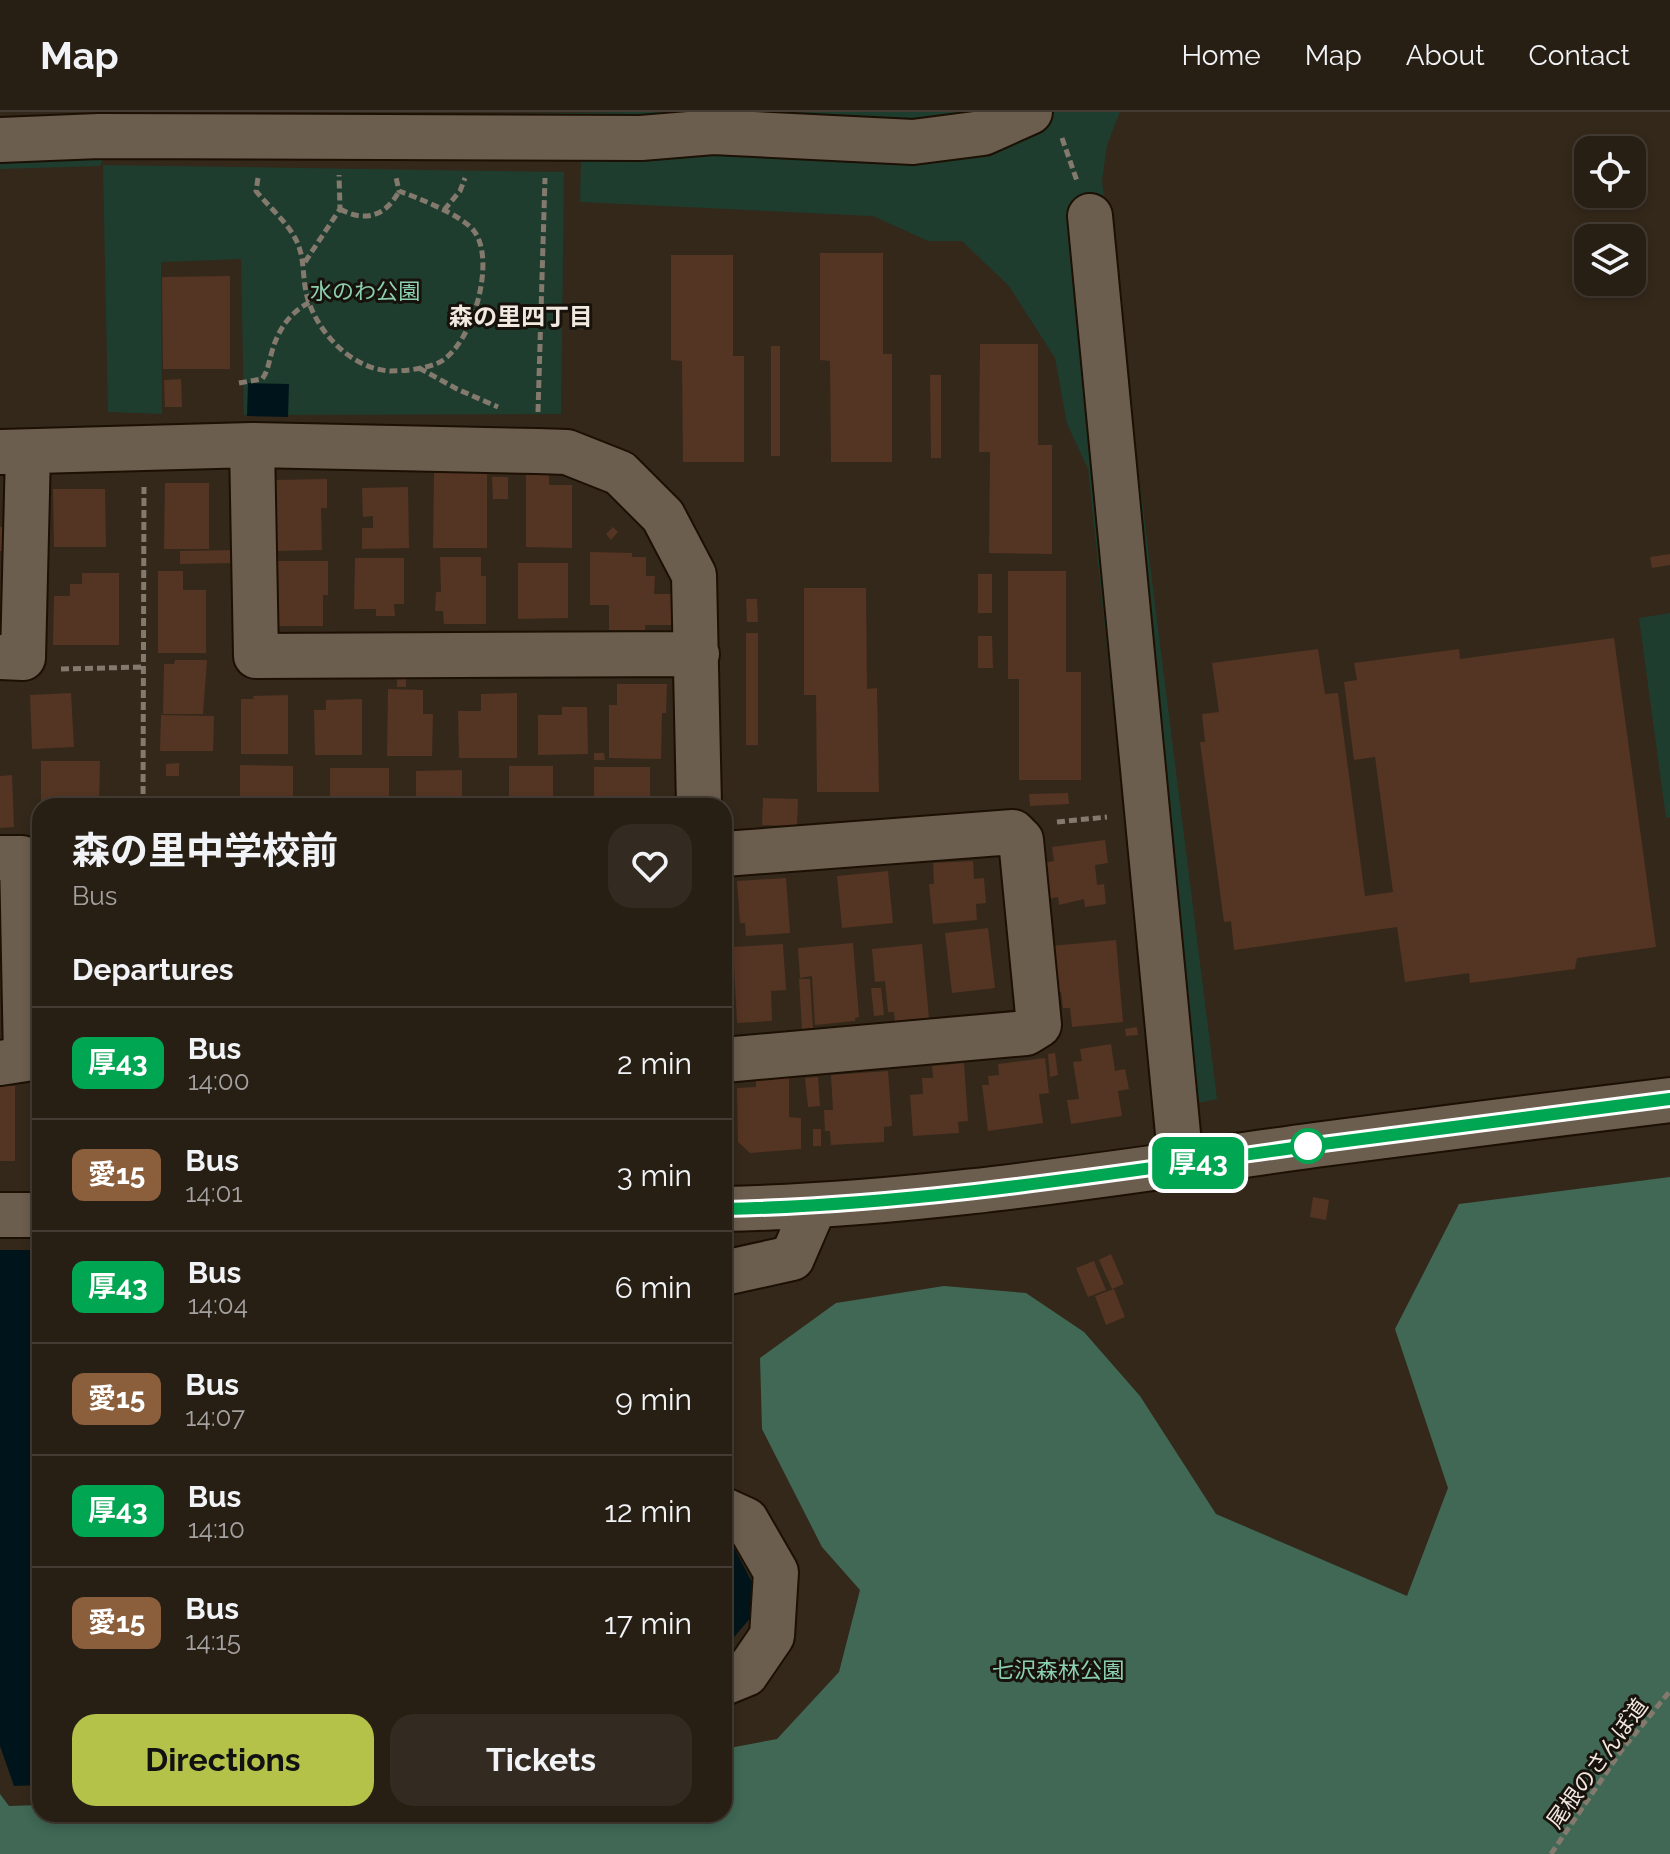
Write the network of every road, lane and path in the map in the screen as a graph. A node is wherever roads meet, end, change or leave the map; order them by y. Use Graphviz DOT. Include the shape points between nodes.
graph roads {
  1 [pos="1044,119"];
  2 [pos="273,136"];
  3 [pos="546,137"];
  4 [pos="0,140"];
  5 [pos="366,146"];
  6 [pos="399,191"];
  7 [pos="340,209"];
  8 [pos="1090,216"];
  9 [pos="304,262"];
  10 [pos="310,302"];
  11 [pos="419,368"];
  12 [pos="239,383"];
  13 [pos="252,445"];
  14 [pos="145,448"];
  15 [pos="530,451"];
  16 [pos="14,452"];
  17 [pos="697,654"];
  18 [pos="12,658"];
  19 [pos="144,667"];
  20 [pos="143,798"];
  21 [pos="699,798"];
  22 [pos="1147,813"];
  23 [pos="1015,836"];
  24 [pos="732,853"];
  25 [pos="0,858"];
  26 [pos="732,1059"];
  27 [pos="0,1063"];
  28 [pos="1670,1100"];
  29 [pos="1181,1165"];
  30 [pos="814,1207"];
  31 [pos="732,1209"];
  32 [pos="0,1215"];
  33 [pos="32,1215"];
  34 [pos="732,1271"];
  35 [pos="732,1514"];
  36 [pos="732,1680"];
  37 [pos="1670,1691"];
  38 [pos="1551,1854"];
  1 -- 3 [label="street" via="913,142 713,132"];
  1 -- 8 [label="path"];
  2 -- 4 [label="street"];
  2 -- 5 [label="street"];
  2 -- 9 [label="path" via="260,164 256,191 295,237"];
  3 -- 5 [label="street"];
  3 -- 15 [label="path"];
  5 -- 6 [label="path" via="395,172"];
  5 -- 7 [label="path" via="339,175"];
  6 -- 7 [label="path" via="382,213 366,217"];
  6 -- 11 [label="path" via="474,230 483,253 477,308 459,342 440,362"];
  7 -- 9 [label="path"];
  8 -- 22 [label="street"];
  9 -- 10 [label="path"];
  10 -- 11 [label="path" via="336,346 360,361 387,371"];
  10 -- 12 [label="path" via="295,310 280,331 262,379"];
  11 -- 15 [label="path" via="493,404 513,419"];
  13 -- 14 [label="street"];
  13 -- 15 [label="street"];
  13 -- 17 [label="street" via="256,656"];
  14 -- 16 [label="street"];
  14 -- 19 [label="path"];
  15 -- 17 [label="street" via="567,452 620,473 663,516 694,575"];
  16 -- 18 [label="street"];
  17 -- 21 [label="street"];
  18 -- 19 [label="path" via="46,669"];
  19 -- 20 [label="path"];
  22 -- 23 [label="path" via="1025,825"];
  22 -- 29 [label="street"];
  23 -- 24 [label="street" via="1013,832"];
  23 -- 26 [label="street" via="1021,840 1039,1025 1026,1033"];
  25 -- 27 [label="street" via="22,858 26,1059"];
  28 -- 29 [label="street"];
  29 -- 30 [label="street"];
  30 -- 31 [label="street"];
  30 -- 34 [label="street" via="792,1258"];
  32 -- 33 [label="street"];
  35 -- 36 [label="street" via="746,1520 776,1572 772,1636 746,1674"];
  37 -- 38 [label="path, 尾根のさんぽ道" via="1621,1751"];
}
